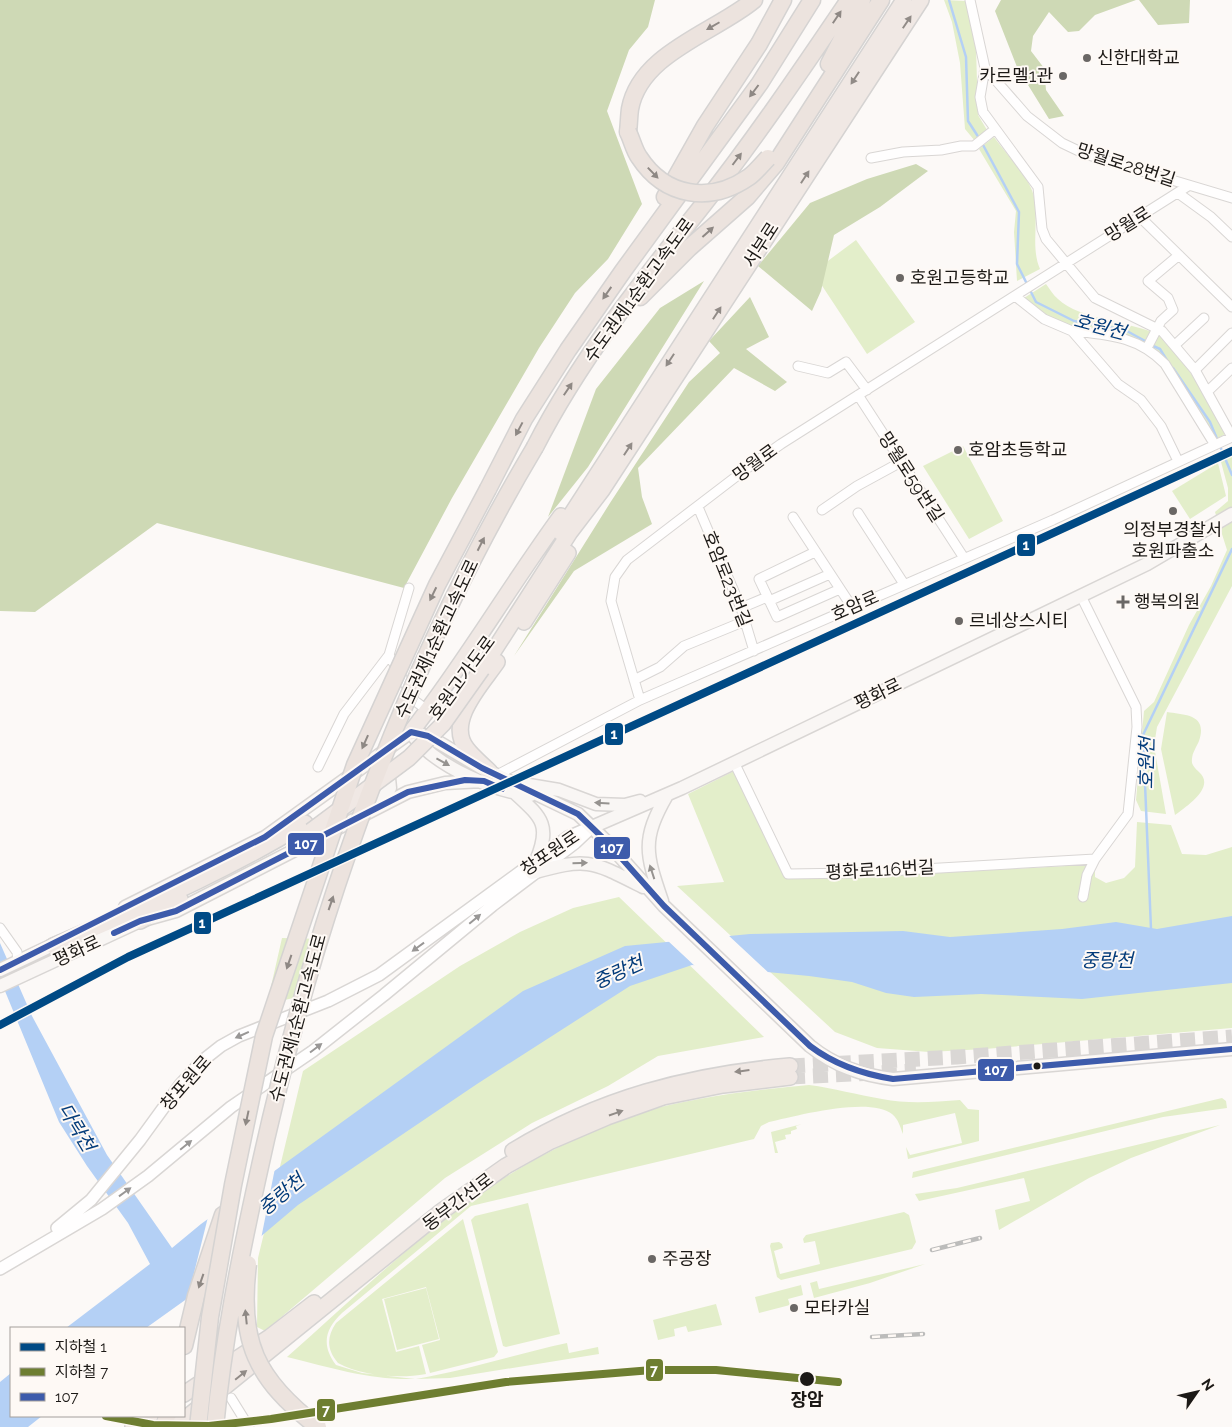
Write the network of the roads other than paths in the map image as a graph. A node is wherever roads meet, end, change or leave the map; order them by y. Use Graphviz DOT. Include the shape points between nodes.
graph roads {
  1 [pos="754,0"];
  2 [pos="783,0"];
  3 [pos="812,0"];
  4 [pos="849,0"];
  5 [pos="862,0"];
  6 [pos="881,0"];
  7 [pos="904,0"];
  8 [pos="921,0"];
  9 [pos="970,0"];
  10 [pos="886,40"];
  11 [pos="985,68"];
  12 [pos="994,130"];
  13 [pos="870,158"];
  14 [pos="1188,186"];
  15 [pos="1178,193"];
  16 [pos="1232,198"];
  17 [pos="1140,217"];
  18 [pos="1232,237"];
  19 [pos="1179,255"];
  20 [pos="1067,262"];
  21 [pos="623,271"];
  22 [pos="1015,296"];
  23 [pos="1232,306"];
  24 [pos="1204,318"];
  25 [pos="610,326"];
  26 [pos="1158,328"];
  27 [pos="1072,331"];
  28 [pos="1232,333"];
  29 [pos="1175,345"];
  30 [pos="1146,348"];
  31 [pos="798,366"];
  32 [pos="1232,368"];
  33 [pos="1194,370"];
  34 [pos="867,390"];
  35 [pos="1207,392"];
  36 [pos="858,395"];
  37 [pos="1232,437"];
  38 [pos="1216,444"];
  39 [pos="1178,461"];
  40 [pos="901,462"];
  41 [pos="602,464"];
  42 [pos="602,490"];
  43 [pos="698,507"];
  44 [pos="822,510"];
  45 [pos="858,514"];
  46 [pos="1232,514"];
  47 [pos="793,518"];
  48 [pos="815,552"];
  49 [pos="964,558"];
  50 [pos="830,574"];
  51 [pos="904,584"];
  52 [pos="409,588"];
  53 [pos="840,589"];
  54 [pos="1081,596"];
  55 [pos="768,599"];
  56 [pos="852,607"];
  57 [pos="741,608"];
  58 [pos="745,621"];
  59 [pos="754,651"];
  60 [pos="388,655"];
  61 [pos="478,667"];
  62 [pos="634,680"];
  63 [pos="443,688"];
  64 [pos="640,700"];
  65 [pos="465,708"];
  66 [pos="427,710"];
  67 [pos="411,732"];
  68 [pos="734,762"];
  69 [pos="318,767"];
  70 [pos="487,773"];
  71 [pos="344,781"];
  72 [pos="516,788"];
  73 [pos="667,795"];
  74 [pos="369,813"];
  75 [pos="308,827"];
  76 [pos="592,827"];
  77 [pos="1095,859"];
  78 [pos="534,868"];
  79 [pos="650,892"];
  80 [pos="1083,897"];
  81 [pos="664,906"];
  82 [pos="140,921"];
  83 [pos="0,928"];
  84 [pos="53,946"];
  85 [pos="18,962"];
  86 [pos="0,970"];
  87 [pos="0,986"];
  88 [pos="1232,1049"];
  89 [pos="263,1152"];
  90 [pos="233,1185"];
  91 [pos="37,1246"];
  92 [pos="0,1269"];
  93 [pos="185,1342"];
  94 [pos="185,1393"];
  95 [pos="231,1398"];
  96 [pos="148,1417"];
  97 [pos="133,1427"];
  98 [pos="176,1427"];
  99 [pos="198,1427"];
  100 [pos="215,1427"];
  101 [pos="249,1427"];
  102 [pos="318,1427"];
  1 -- 5 [label="highway, one-way, bridge" via="666,56 638,86 630,108 628,132 638,156 668,187 706,193 724,190 749,177 768,158 820,81"];
  2 -- 21 [label="highway" via="759,44 705,126"];
  3 -- 21 [label="highway, 수도권제1순환고속도로, one-way" via="782,51"];
  25 -- 4 [label="highway, 수도권제1순환고속도로, one-way" via="666,248 770,116"];
  25 -- 6 [label="highway, one-way" via="776,163"];
  7 -- 10 [label="highway, 서부로"];
  10 -- 8 [label="highway, 서부로, one-way"];
  9 -- 11 [label="street, 망월로28번길"];
  10 -- 41 [label="highway, 서부로, one-way"];
  42 -- 10 [label="highway, 서부로, one-way"];
  11 -- 12 [label="street" via="981,105"];
  11 -- 14 [label="street, 망월로28번길" via="1027,116 1062,143 1085,154"];
  12 -- 13 [label="street" via="974,146 916,150"];
  12 -- 20 [label="street" via="1035,183 1044,234"];
  14 -- 15 [label="street, 망월로"];
  14 -- 16 [label="street"];
  15 -- 17 [label="street, 망월로"];
  15 -- 18 [label="street"];
  17 -- 19 [label="street"];
  17 -- 20 [label="street, 망월로"];
  19 -- 23 [label="street"];
  19 -- 26 [label="street" via="1148,281 1168,298 1173,310"];
  20 -- 22 [label="street, 망월로"];
  20 -- 26 [label="street" via="1095,298"];
  21 -- 90 [label="highway, 수도권제1순환고속도로, one-way, bridge" via="537,398 438,585 355,765 264,1036"];
  22 -- 27 [label="street" via="1044,319"];
  22 -- 34 [label="street, 망월로"];
  24 -- 29 [label="street"];
  89 -- 25 [label="highway, 수도권제1순환고속도로, one-way, bridge" via="283,1063 310,968 386,750 453,600 498,511 560,401"];
  26 -- 29 [label="street"];
  26 -- 30 [label="street"];
  27 -- 30 [label="street" via="1125,338"];
  27 -- 39 [label="street" via="1118,384 1142,400 1161,426"];
  28 -- 33 [label="street"];
  29 -- 33 [label="street"];
  30 -- 38 [label="street" via="1165,364"];
  31 -- 34 [label="street" via="828,373 846,362"];
  32 -- 35 [label="street"];
  33 -- 35 [label="street"];
  34 -- 36 [label="street, 망월로"];
  35 -- 37 [label="street"];
  36 -- 40 [label="street, 망월로59번길"];
  36 -- 43 [label="street, 망월로" via="746,468"];
  37 -- 38 [label="street, 호암로"];
  38 -- 39 [label="street, 호암로"];
  39 -- 49 [label="street, 호암로"];
  40 -- 44 [label="street"];
  40 -- 49 [label="street, 망월로59번길"];
  41 -- 61 [label="highway, 호원고가도로"];
  41 -- 63 [label="highway" via="529,559"];
  42 -- 61 [label="highway, 호원고가도로"];
  42 -- 65 [label="highway" via="550,583"];
  43 -- 57 [label="street, 호암로23번길"];
  43 -- 62 [label="street, 망월로" via="627,560 615,577 611,601"];
  45 -- 51 [label="street"];
  46 -- 54 [label="main road, 평화로" via="1147,564"];
  47 -- 48 [label="street"];
  48 -- 50 [label="street"];
  48 -- 55 [label="street" via="759,579"];
  49 -- 51 [label="street, 호암로"];
  50 -- 53 [label="street"];
  50 -- 55 [label="street"];
  51 -- 56 [label="street, 호암로"];
  52 -- 60 [label="street"];
  53 -- 55 [label="street" via="777,617"];
  53 -- 56 [label="street"];
  54 -- 68 [label="main road, 평화로"];
  54 -- 77 [label="street" via="1136,707 1128,814"];
  55 -- 57 [label="street"];
  56 -- 59 [label="street, 호암로"];
  57 -- 58 [label="street, 호암로23번길"];
  58 -- 59 [label="street, 호암로23번길"];
  58 -- 62 [label="street" via="684,646 660,667"];
  59 -- 64 [label="street, 호암로"];
  60 -- 66 [label="street" via="415,701"];
  60 -- 69 [label="street" via="344,714"];
  61 -- 75 [label="highway, 호원고가도로, bridge" via="407,747"];
  62 -- 64 [label="street, 망월로"];
  63 -- 65 [label="highway" via="445,701 458,709"];
  63 -- 66 [label="highway"];
  64 -- 70 [label="street, 호암로"];
  65 -- 70 [label="highway" via="461,722 462,742"];
  66 -- 67 [label="highway"];
  67 -- 70 [label="main road, 평화로" via="428,736"];
  67 -- 70 [label="main road, one-way" via="427,752 468,776 461,766 463,762"];
  67 -- 71 [label="main road, 평화로"];
  68 -- 73 [label="main road, 평화로"];
  68 -- 77 [label="street, 평화로116번길" via="788,874"];
  70 -- 72 [label="main road, 평화로"];
  70 -- 74 [label="main road, 평화로" via="408,792"];
  71 -- 74 [label="main road" via="358,779 378,769 384,772 390,788"];
  71 -- 84 [label="main road, 평화로" via="265,837"];
  73 -- 72 [label="main road, one-way" via="625,805 596,804 560,790"];
  72 -- 76 [label="main road, 평화로" via="578,814"];
  72 -- 78 [label="main road" via="538,814 542,825 544,841"];
  73 -- 76 [label="main road, 평화로"];
  81 -- 73 [label="main road, one-way" via="648,854 648,837"];
  74 -- 82 [label="main road, 평화로" via="176,911"];
  75 -- 82 [label="highway, 호원고가도로" via="274,852"];
  75 -- 84 [label="highway, 호원고가도로"];
  76 -- 78 [label="street, 창포원로" via="575,843"];
  76 -- 79 [label="main road"];
  77 -- 80 [label="street" via="1087,875"];
  78 -- 79 [label="main road, one-way" via="588,862 603,866"];
  91 -- 78 [label="street, 창포원로, one-way" via="102,1209 148,1176 231,1107 313,1051"];
  78 -- 91 [label="street, 창포원로, one-way" via="379,975 221,1046 180,1085 90,1200"];
  79 -- 81 [label="main road"];
  81 -- 88 [label="main road" via="810,1046 854,1072 893,1079"];
  82 -- 87 [label="main road, 평화로"];
  83 -- 85 [label="street" via="17,952"];
  84 -- 85 [label="main road, 평화로"];
  85 -- 86 [label="main road, 평화로"];
  89 -- 100 [label="highway, 수도권제1순환고속도로, bridge" via="230,1311"];
  102 -- 89 [label="highway, one-way, bridge" via="269,1381 255,1354 247,1327 246,1289"];
  90 -- 93 [label="highway, one-way, bridge" via="196,1296"];
  90 -- 99 [label="highway, 수도권제1순환고속도로, bridge" via="210,1317"];
  91 -- 92 [label="street, 창포원로"];
  98 -- 94 [label="highway, 동부간선로, one-way" via="442,1212 506,1166 575,1131 663,1097 790,1071 720,1074 659,1088 615,1100 541,1134 429,1209 345,1280 270,1337"];
  95 -- 101 [label="street"];
  96 -- 97 [label="highway"];
}
